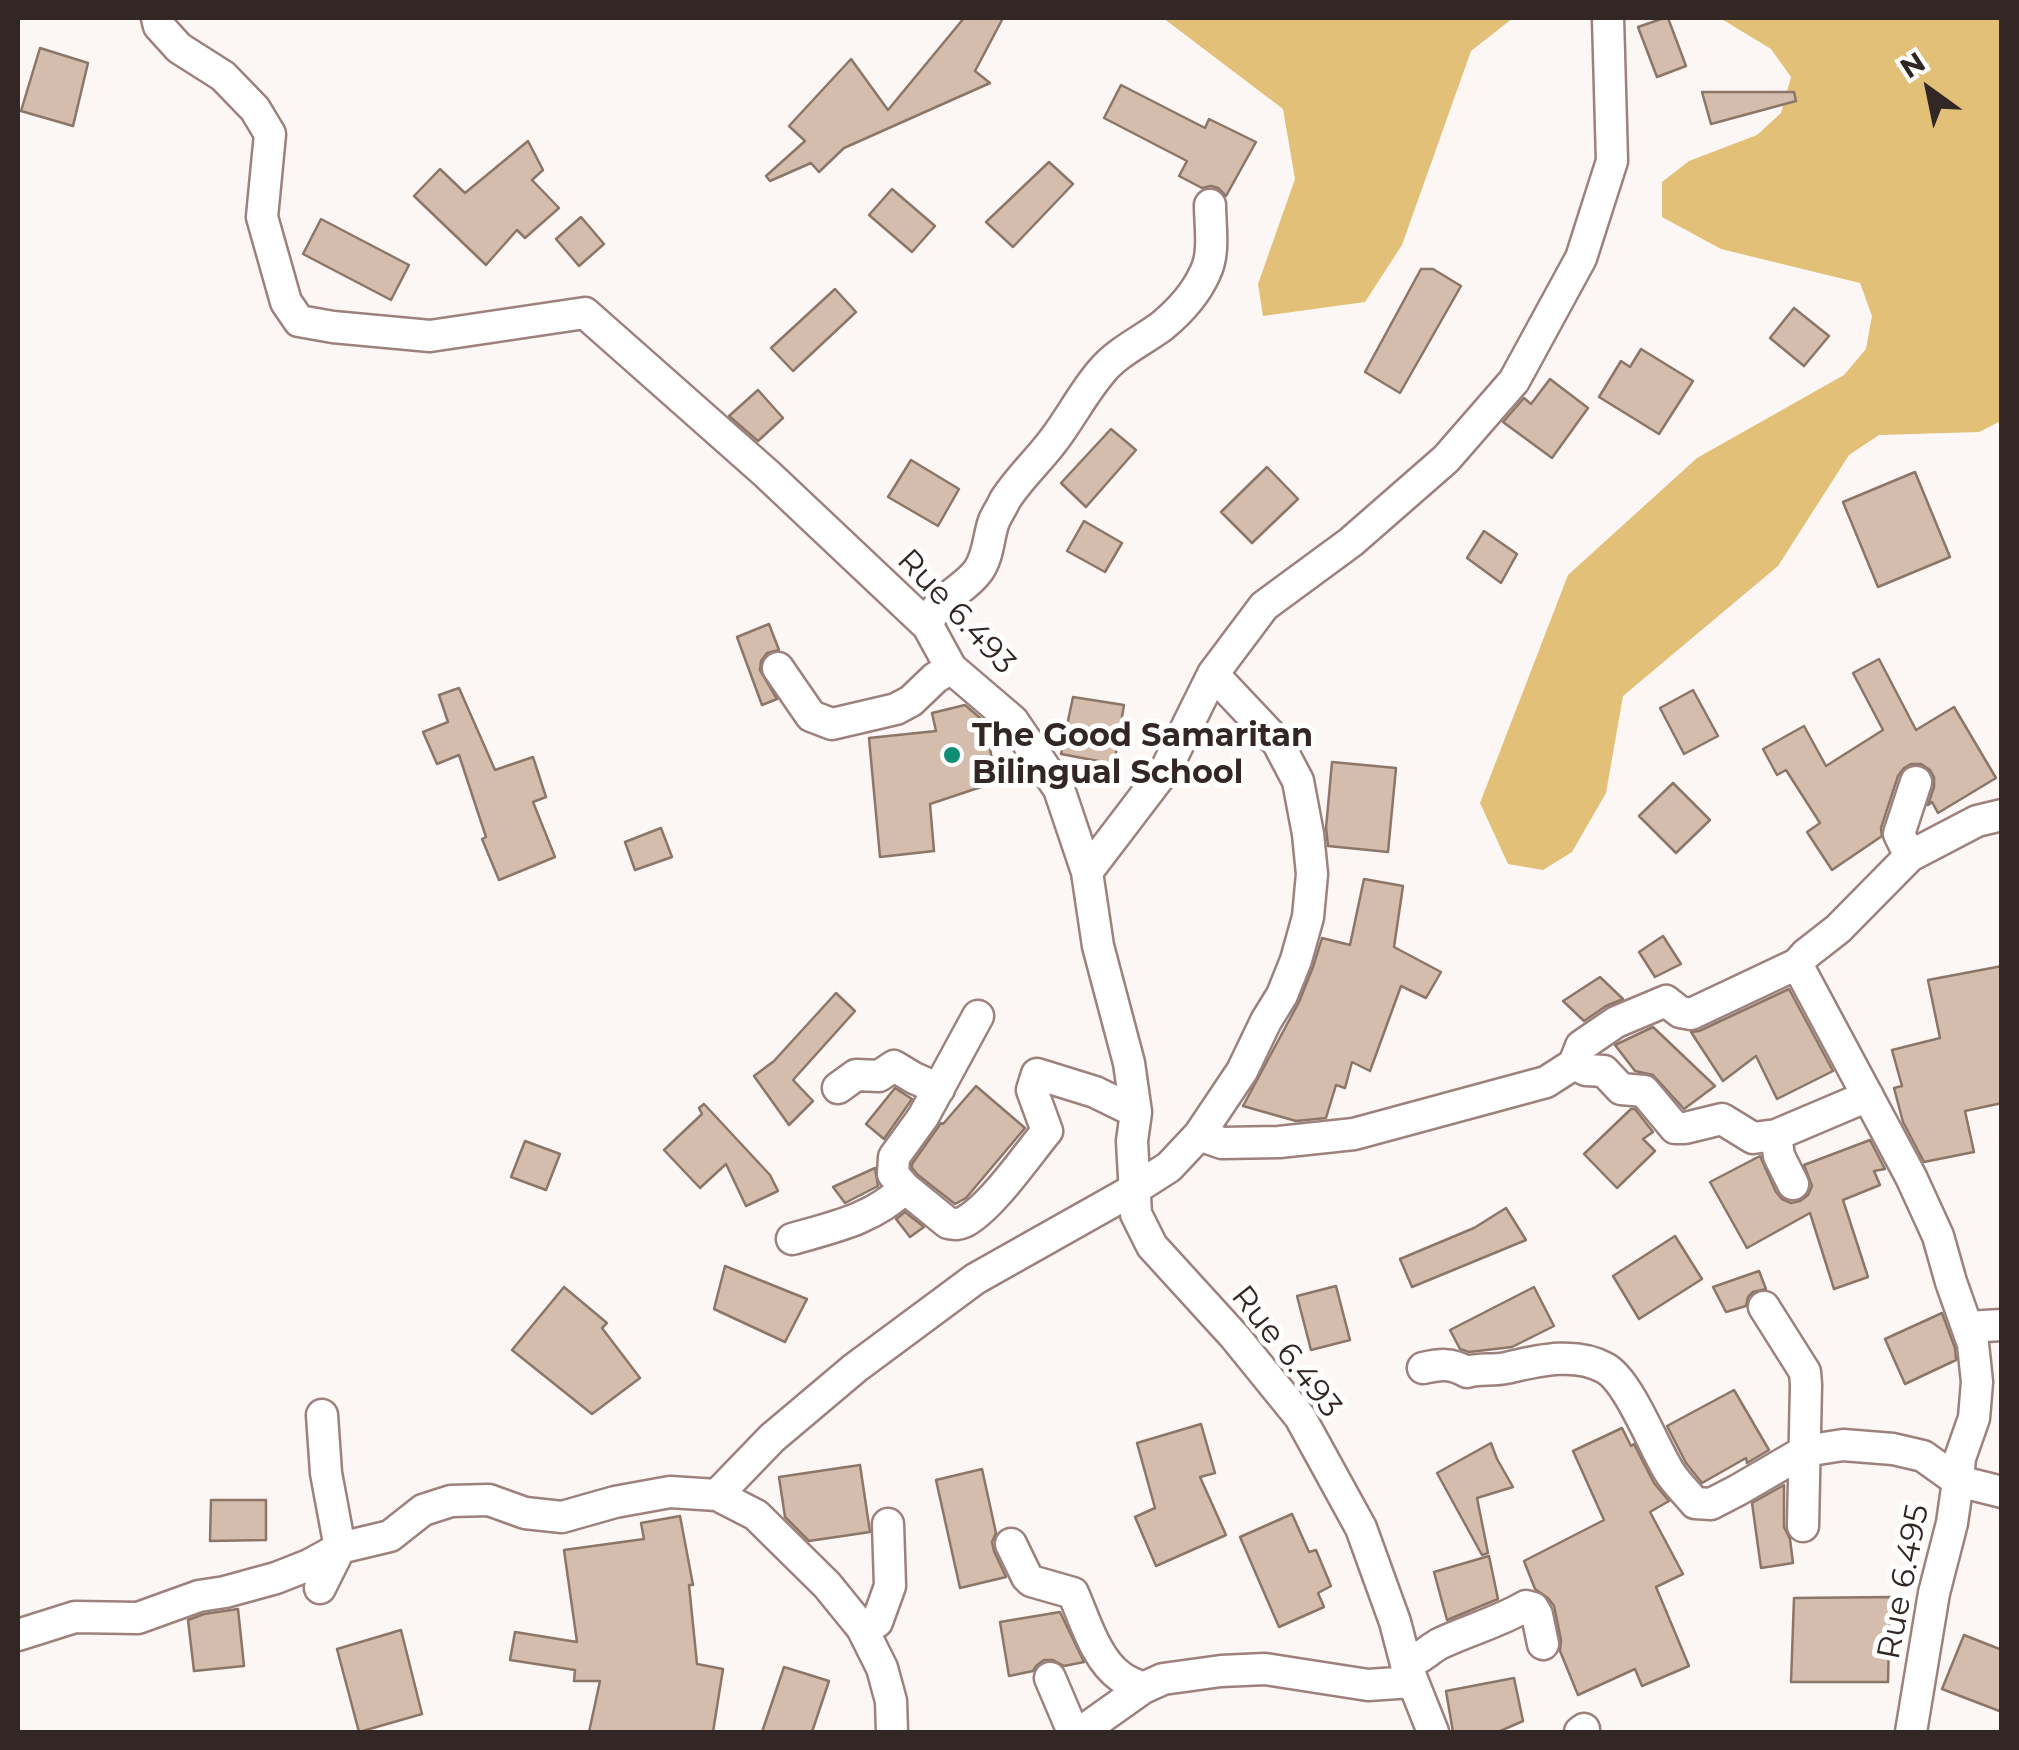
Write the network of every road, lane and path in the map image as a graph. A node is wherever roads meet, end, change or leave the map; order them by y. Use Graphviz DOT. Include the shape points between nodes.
graph roads {
  1 [pos="157,18"];
  2 [pos="1608,18"];
  3 [pos="1210,205"];
  4 [pos="928,626"];
  5 [pos="778,668"];
  6 [pos="951,668"];
  7 [pos="1213,674"];
  8 [pos="1916,782"];
  9 [pos="2002,814"];
  10 [pos="1910,856"];
  11 [pos="1087,872"];
  12 [pos="1797,964"];
  13 [pos="978,1016"];
  14 [pos="1574,1064"];
  15 [pos="838,1088"];
  16 [pos="939,1089"];
  17 [pos="1868,1096"];
  18 [pos="1136,1112"];
  19 [pos="1199,1135"];
  20 [pos="1776,1135"];
  21 [pos="1793,1184"];
  22 [pos="905,1188"];
  23 [pos="1133,1190"];
  24 [pos="792,1238"];
  25 [pos="1764,1307"];
  26 [pos="2002,1324"];
  27 [pos="1967,1327"];
  28 [pos="1424,1368"];
  29 [pos="322,1415"];
  30 [pos="1805,1451"];
  31 [pos="1958,1481"];
  32 [pos="2002,1492"];
  33 [pos="717,1495"];
  34 [pos="888,1524"];
  35 [pos="1803,1526"];
  36 [pos="1012,1544"];
  37 [pos="340,1548"];
  38 [pos="320,1588"];
  39 [pos="862,1628"];
  40 [pos="18,1635"];
  41 [pos="1542,1644"];
  42 [pos="1409,1673"];
  43 [pos="1050,1678"];
  44 [pos="1143,1688"];
  45 [pos="892,1732"];
  46 [pos="1077,1732"];
  47 [pos="1433,1732"];
  48 [pos="1912,1732"];
  1 -- 4 [label="street, Rue 6.493" via="179,48 223,76 255,108 270,134 262,217 286,302 298,320 430,336 585,312"];
  2 -- 7 [label="street" via="1612,161 1581,258 1514,381 1446,459 1264,606"];
  3 -- 4 [label="street" via="1210,260 1194,291 1162,326 1102,370 1005,500 980,569 941,602"];
  4 -- 6 [label="street, Rue 6.493"];
  5 -- 6 [label="street" via="811,716 840,724 911,702"];
  6 -- 11 [label="street, Rue 6.493" via="1013,720 1050,775"];
  7 -- 11 [label="street" via="1166,766"];
  7 -- 19 [label="street" via="1278,743 1298,781 1312,874 1308,917 1282,996"];
  8 -- 10 [label="street" via="1899,834"];
  9 -- 10 [label="street"];
  10 -- 12 [label="street"];
  11 -- 18 [label="street, Rue 6.493"];
  12 -- 14 [label="street" via="1690,1014 1666,1001 1616,1022 1581,1046"];
  12 -- 17 [label="street"];
  13 -- 16 [label="street"];
  14 -- 19 [label="street" via="1546,1082 1354,1134 1222,1143"];
  14 -- 20 [label="street" via="1604,1071 1621,1090 1644,1091 1674,1128 1722,1119 1752,1138"];
  15 -- 16 [label="street" via="856,1075 879,1076 894,1066"];
  16 -- 22 [label="street" via="894,1158 893,1174"];
  17 -- 20 [label="street"];
  17 -- 27 [label="street" via="1938,1236"];
  18 -- 22 [label="street" via="1037,1074 1032,1090 1046,1130 986,1204 965,1221 948,1223"];
  18 -- 23 [label="street, Rue 6.493"];
  19 -- 23 [label="street" via="1169,1167"];
  20 -- 21 [label="street"];
  22 -- 24 [label="street" via="854,1222"];
  23 -- 33 [label="street" via="975,1279 854,1368"];
  23 -- 42 [label="street, Rue 6.493" via="1152,1246 1300,1418 1360,1528"];
  25 -- 30 [label="street" via="1805,1372"];
  26 -- 27 [label="street"];
  27 -- 31 [label="street" via="1977,1382"];
  28 -- 30 [label="street, Rue 6.495" via="1444,1363 1467,1372 1582,1360 1605,1368 1695,1503 1711,1504"];
  29 -- 37 [label="street"];
  30 -- 31 [label="street, Rue 6.495" via="1894,1449 1923,1456"];
  30 -- 35 [label="street"];
  31 -- 32 [label="street"];
  31 -- 48 [label="street, Rue 6.495"];
  33 -- 37 [label="street" via="670,1492 562,1516 524,1513 489,1500 451,1501 423,1510 390,1536"];
  33 -- 39 [label="street" via="756,1515"];
  34 -- 39 [label="street" via="890,1586 877,1622"];
  36 -- 44 [label="street" via="1031,1581 1073,1593 1106,1661 1118,1676"];
  37 -- 38 [label="street"];
  37 -- 40 [label="street" via="276,1578 138,1618 75,1616"];
  39 -- 45 [label="street" via="882,1668"];
  41 -- 42 [label="street" via="1537,1615 1526,1606 1438,1645"];
  42 -- 44 [label="street" via="1368,1685 1264,1669 1221,1670"];
  42 -- 47 [label="street, Rue 6.493"];
  43 -- 46 [label="street"];
  44 -- 46 [label="street"];
}
